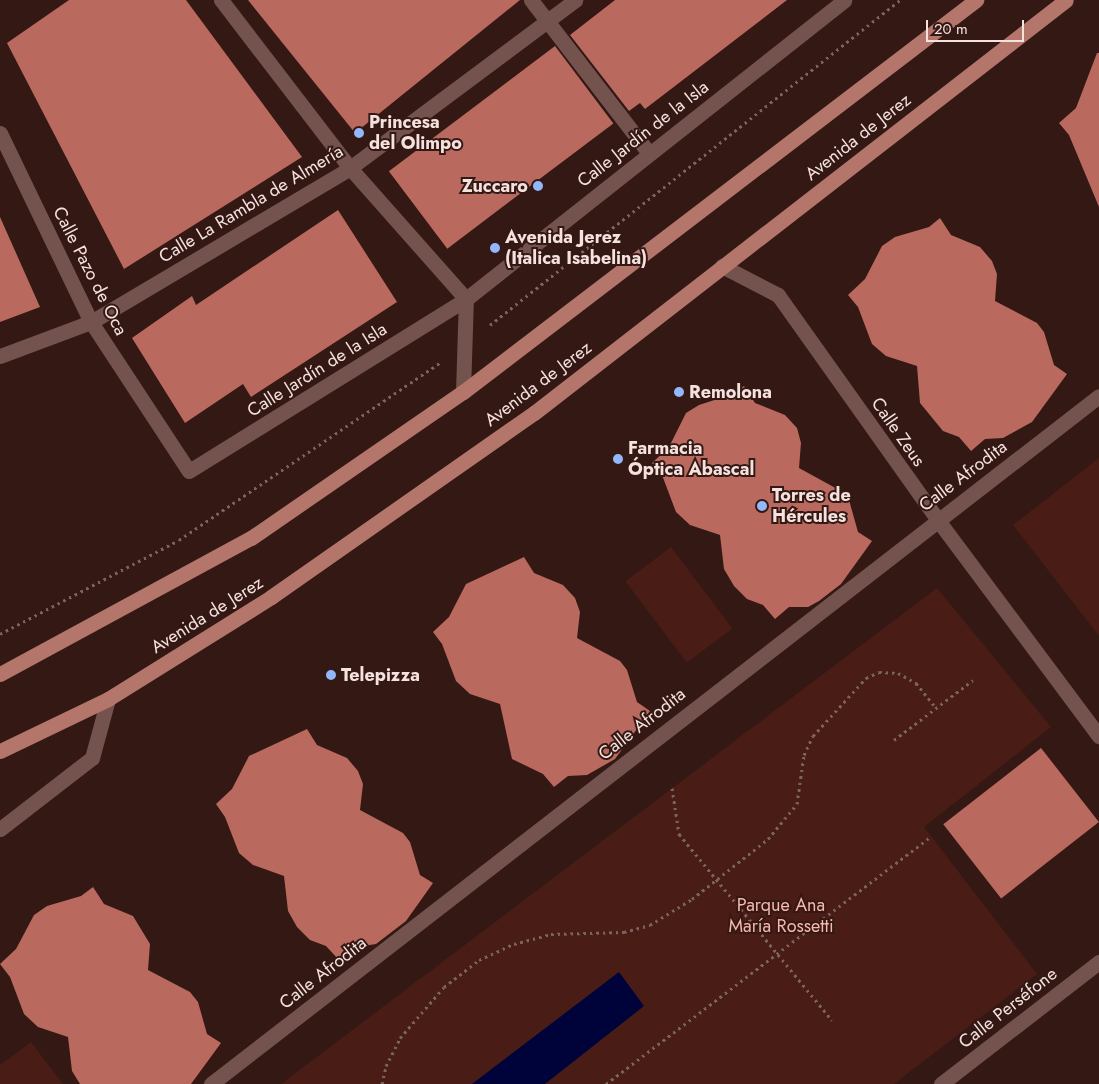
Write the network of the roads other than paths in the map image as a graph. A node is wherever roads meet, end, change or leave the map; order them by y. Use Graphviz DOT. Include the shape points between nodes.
graph roads {
  1 [pos="221,0"];
  2 [pos="531,0"];
  3 [pos="575,0"];
  4 [pos="976,0"];
  5 [pos="1066,0"];
  6 [pos="840,1"];
  7 [pos="547,21"];
  8 [pos="0,133"];
  9 [pos="649,153"];
  10 [pos="350,168"];
  11 [pos="722,266"];
  12 [pos="466,300"];
  13 [pos="91,322"];
  14 [pos="0,356"];
  15 [pos="463,392"];
  16 [pos="1099,396"];
  17 [pos="189,472"];
  18 [pos="937,518"];
  19 [pos="0,674"];
  20 [pos="108,699"];
  21 [pos="1099,736"];
  22 [pos="0,751"];
  23 [pos="0,829"];
  24 [pos="1099,962"];
  25 [pos="211,1084"];
  26 [pos="940,1084"];
  1 -- 10 [label="street"];
  2 -- 7 [label="street"];
  3 -- 7 [label="street, Calle La Rambla de Almería"];
  4 -- 15 [label="main road, Avenida de Jerez"];
  5 -- 11 [label="main road, Avenida de Jerez"];
  6 -- 9 [label="street, Calle Jardín de la Isla"];
  7 -- 9 [label="street"];
  7 -- 10 [label="street, Calle La Rambla de Almería"];
  8 -- 13 [label="street, Calle Pazo de Oca"];
  9 -- 12 [label="street, Calle Jardín de la Isla"];
  10 -- 12 [label="street"];
  10 -- 13 [label="street, Calle La Rambla de Almería"];
  11 -- 18 [label="street, Calle Zeus" via="778,295"];
  11 -- 20 [label="main road, Avenida de Jerez" via="526,418 271,597"];
  12 -- 15 [label="street"];
  12 -- 17 [label="street, Calle Jardín de la Isla"];
  13 -- 14 [label="street, Calle La Rambla de Almería"];
  13 -- 17 [label="street, Calle Pazo de Oca"];
  15 -- 19 [label="main road, Avenida de Jerez" via="251,538"];
  16 -- 18 [label="street, Calle Afrodita"];
  18 -- 21 [label="street, Calle Zeus"];
  18 -- 25 [label="street, Calle Afrodita"];
  20 -- 22 [label="main road, Avenida de Jerez"];
  20 -- 23 [label="street" via="92,758"];
  24 -- 26 [label="street, Calle Perséfone"];
}
